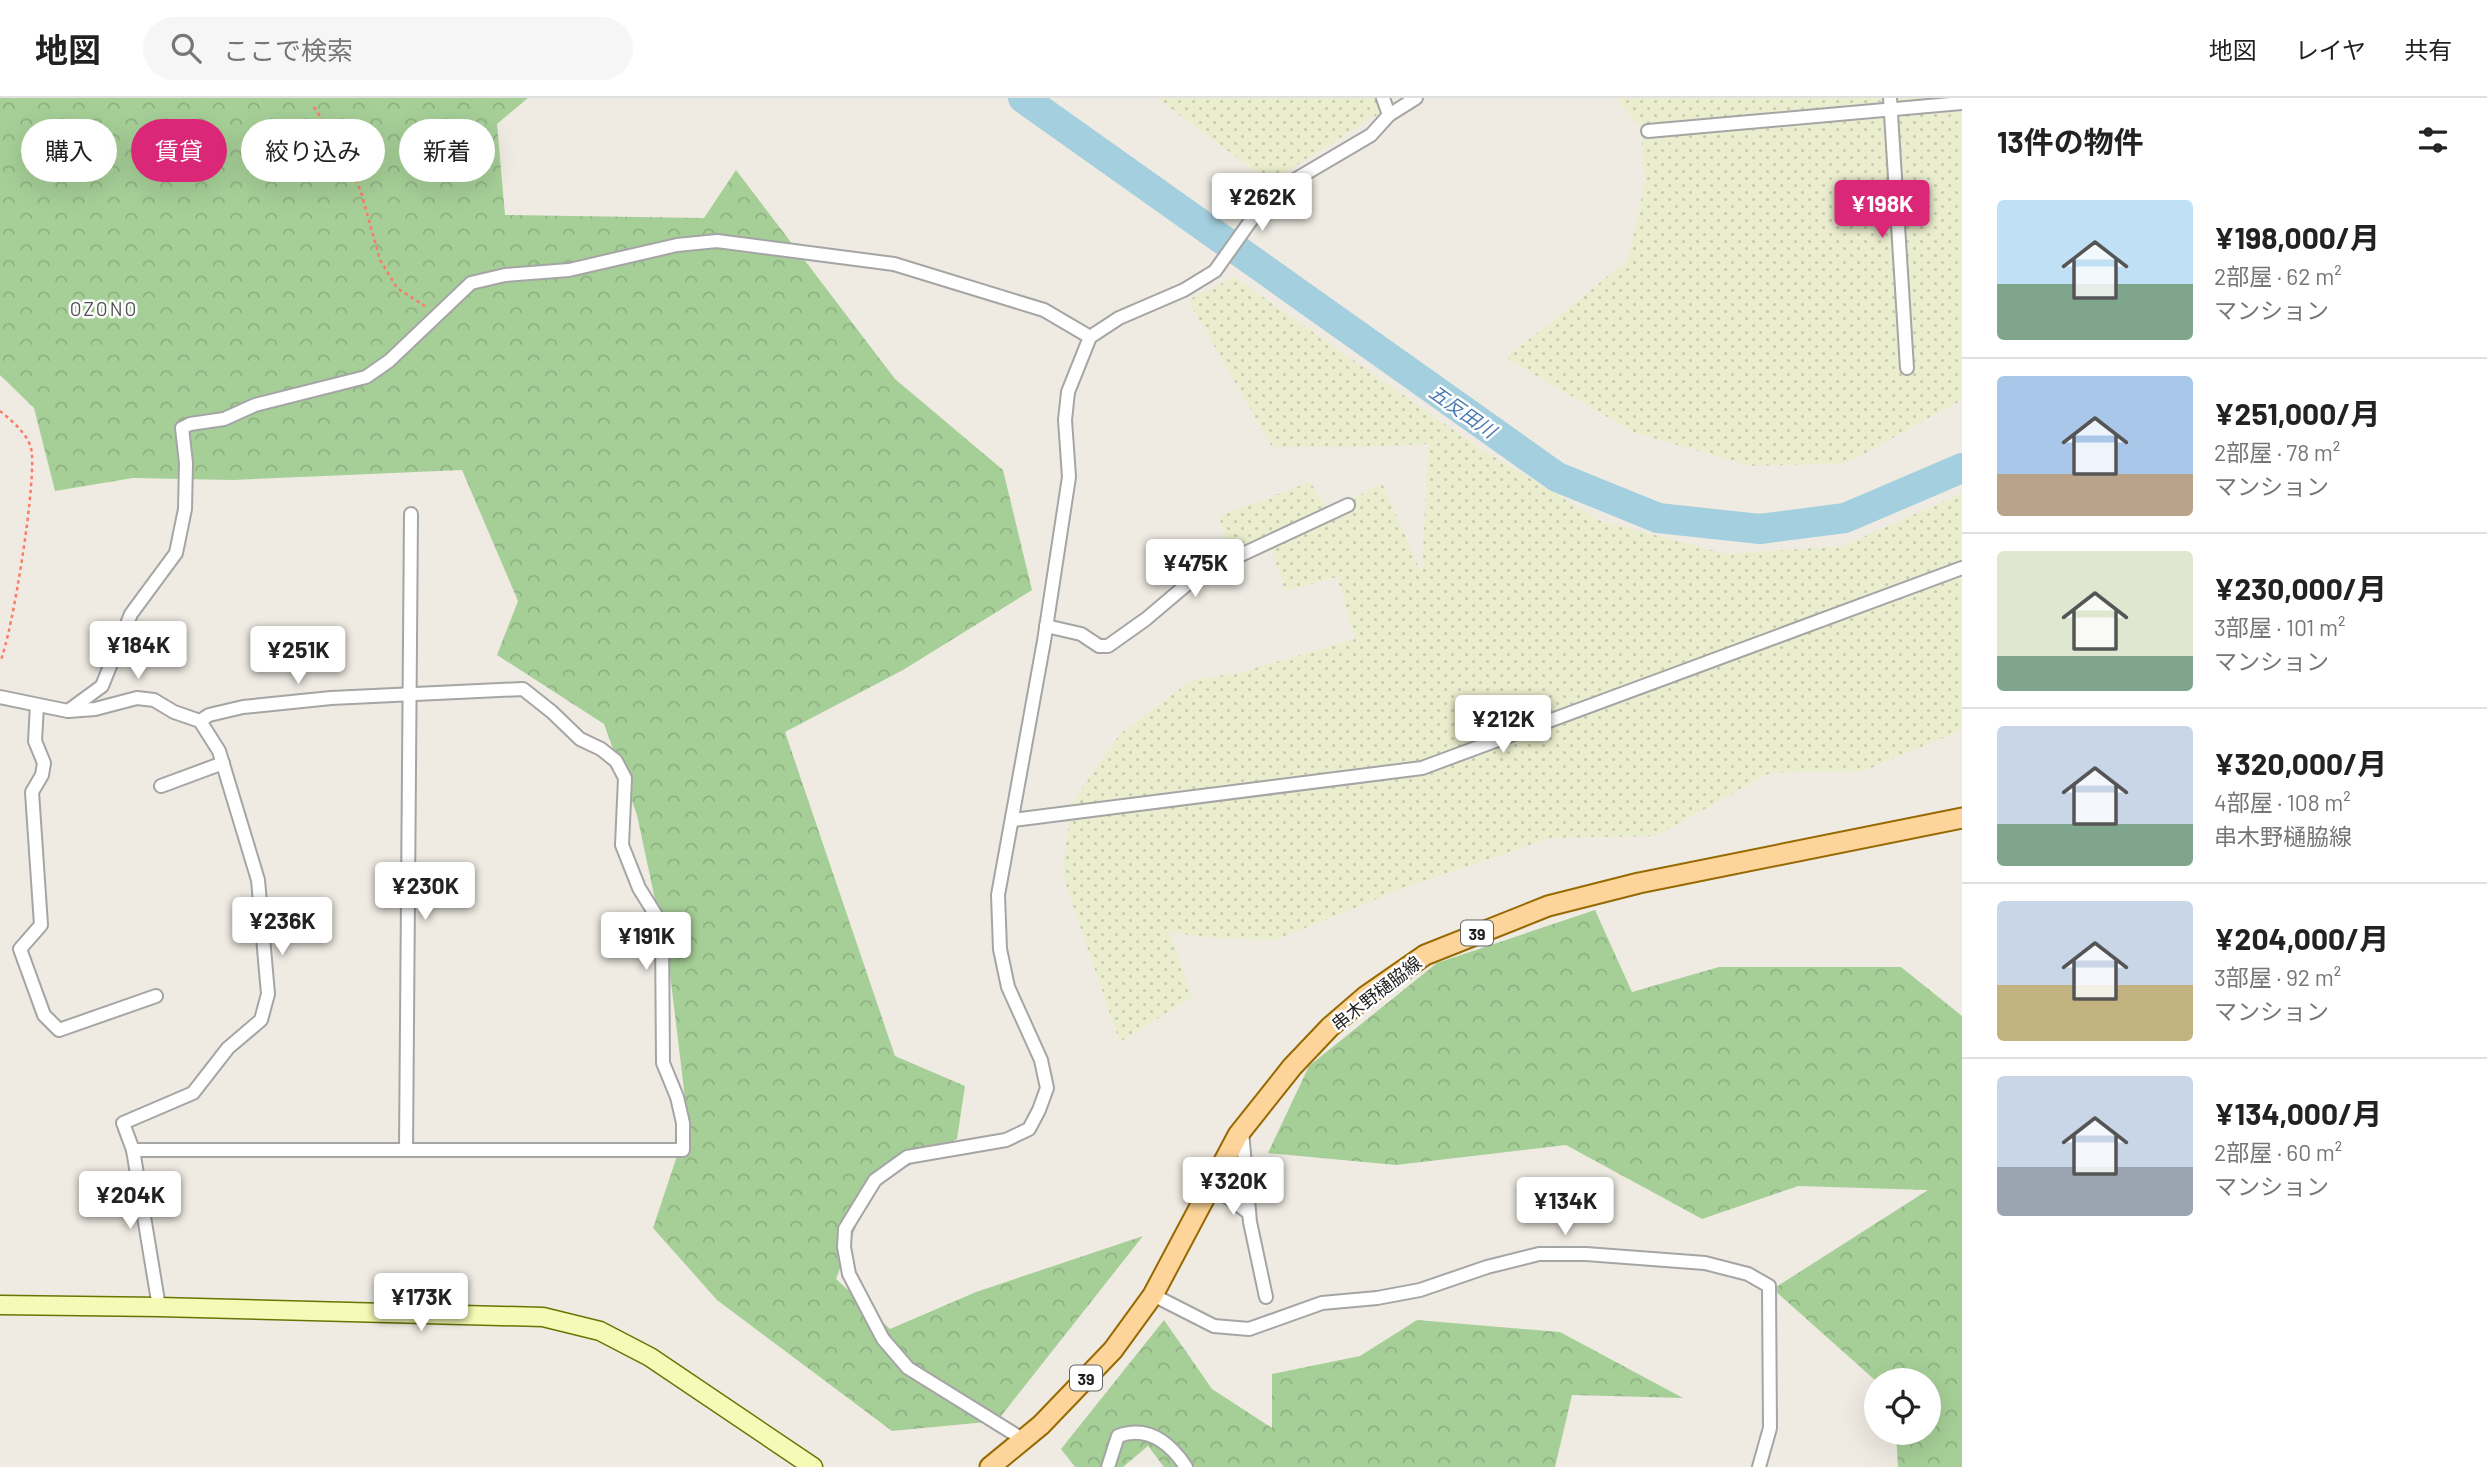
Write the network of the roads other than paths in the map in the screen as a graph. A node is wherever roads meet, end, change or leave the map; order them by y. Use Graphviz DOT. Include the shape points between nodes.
graph roads {
  1 [pos="1383,98"];
  2 [pos="1416,98"];
  3 [pos="1962,103"];
  4 [pos="1891,104"];
  5 [pos="1389,115"];
  6 [pos="1648,131"];
  7 [pos="1090,337"];
  8 [pos="1906,368"];
  9 [pos="1348,505"];
  10 [pos="411,514"];
  11 [pos="1962,568"];
  12 [pos="1046,626"];
  13 [pos="411,694"];
  14 [pos="0,697"];
  15 [pos="37,705"];
  16 [pos="68,711"];
  17 [pos="200,721"];
  18 [pos="223,763"];
  19 [pos="161,786"];
  20 [pos="1962,818"];
  21 [pos="1013,820"];
  22 [pos="156,996"];
  23 [pos="1242,1131"];
  24 [pos="133,1150"];
  25 [pos="406,1150"];
  26 [pos="1210,1189"];
  27 [pos="1249,1213"];
  28 [pos="1153,1295"];
  29 [pos="1266,1297"];
  30 [pos="0,1306"];
  31 [pos="159,1307"];
  32 [pos="1024,1440"];
  33 [pos="813,1467"];
  34 [pos="990,1467"];
  35 [pos="1108,1467"];
  36 [pos="1186,1467"];
  37 [pos="1759,1467"];
  1 -- 5 [label="street"];
  2 -- 5 [label="street"];
  3 -- 4 [label="street"];
  4 -- 6 [label="street"];
  4 -- 8 [label="street"];
  5 -- 7 [label="street" via="1371,135 1269,195 1215,271"];
  7 -- 12 [label="street" via="1068,392 1069,477"];
  7 -- 16 [label="street" via="1044,310 894,264 717,241 677,245 569,270 471,283 366,377 182,428 185,509 176,553 131,614 102,687"];
  9 -- 12 [label="street" via="1198,575 1108,646"];
  10 -- 13 [label="street"];
  11 -- 21 [label="street" via="1422,768"];
  12 -- 21 [label="street"];
  13 -- 17 [label="street" via="243,707"];
  13 -- 25 [label="street"];
  13 -- 25 [label="street" via="523,689 580,740 616,761 625,778 622,845 662,932 663,1063 683,1122 683,1150"];
  14 -- 15 [label="street"];
  15 -- 16 [label="street"];
  15 -- 22 [label="street" via="35,741 44,763 32,792 41,925 20,949 44,1014 59,1030"];
  16 -- 17 [label="street" via="137,698 154,700"];
  17 -- 18 [label="street"];
  18 -- 19 [label="street"];
  18 -- 24 [label="street" via="258,880 268,994 261,1020 228,1048 193,1093 123,1123"];
  20 -- 23 [label="main road, 串木野樋脇線 / 39" via="1639,883 1548,906 1425,955 1330,1027"];
  21 -- 32 [label="street" via="998,895 1000,949 1008,987 1041,1060 1046,1088 1039,1110 1029,1129 1006,1140 907,1157 875,1180 845,1229 844,1247 849,1274 871,1317 908,1368"];
  23 -- 26 [label="main road, 串木野樋脇線 / 39"];
  23 -- 27 [label="street"];
  24 -- 25 [label="street"];
  24 -- 31 [label="street"];
  26 -- 27 [label="street"];
  26 -- 28 [label="main road, 串木野樋脇線 / 39"];
  27 -- 29 [label="street"];
  28 -- 32 [label="main road, 串木野樋脇線 / 39" via="1113,1350"];
  28 -- 37 [label="street" via="1214,1326 1250,1329 1322,1303 1420,1290 1539,1254 1705,1263 1748,1274 1769,1286 1770,1428"];
  30 -- 31 [label="street"];
  31 -- 33 [label="street" via="543,1317 600,1332 650,1357"];
  32 -- 34 [label="main road, 串木野樋脇線 / 39"];
  35 -- 36 [label="street" via="1118,1436 1126,1433 1150,1434 1174,1448"];
}
